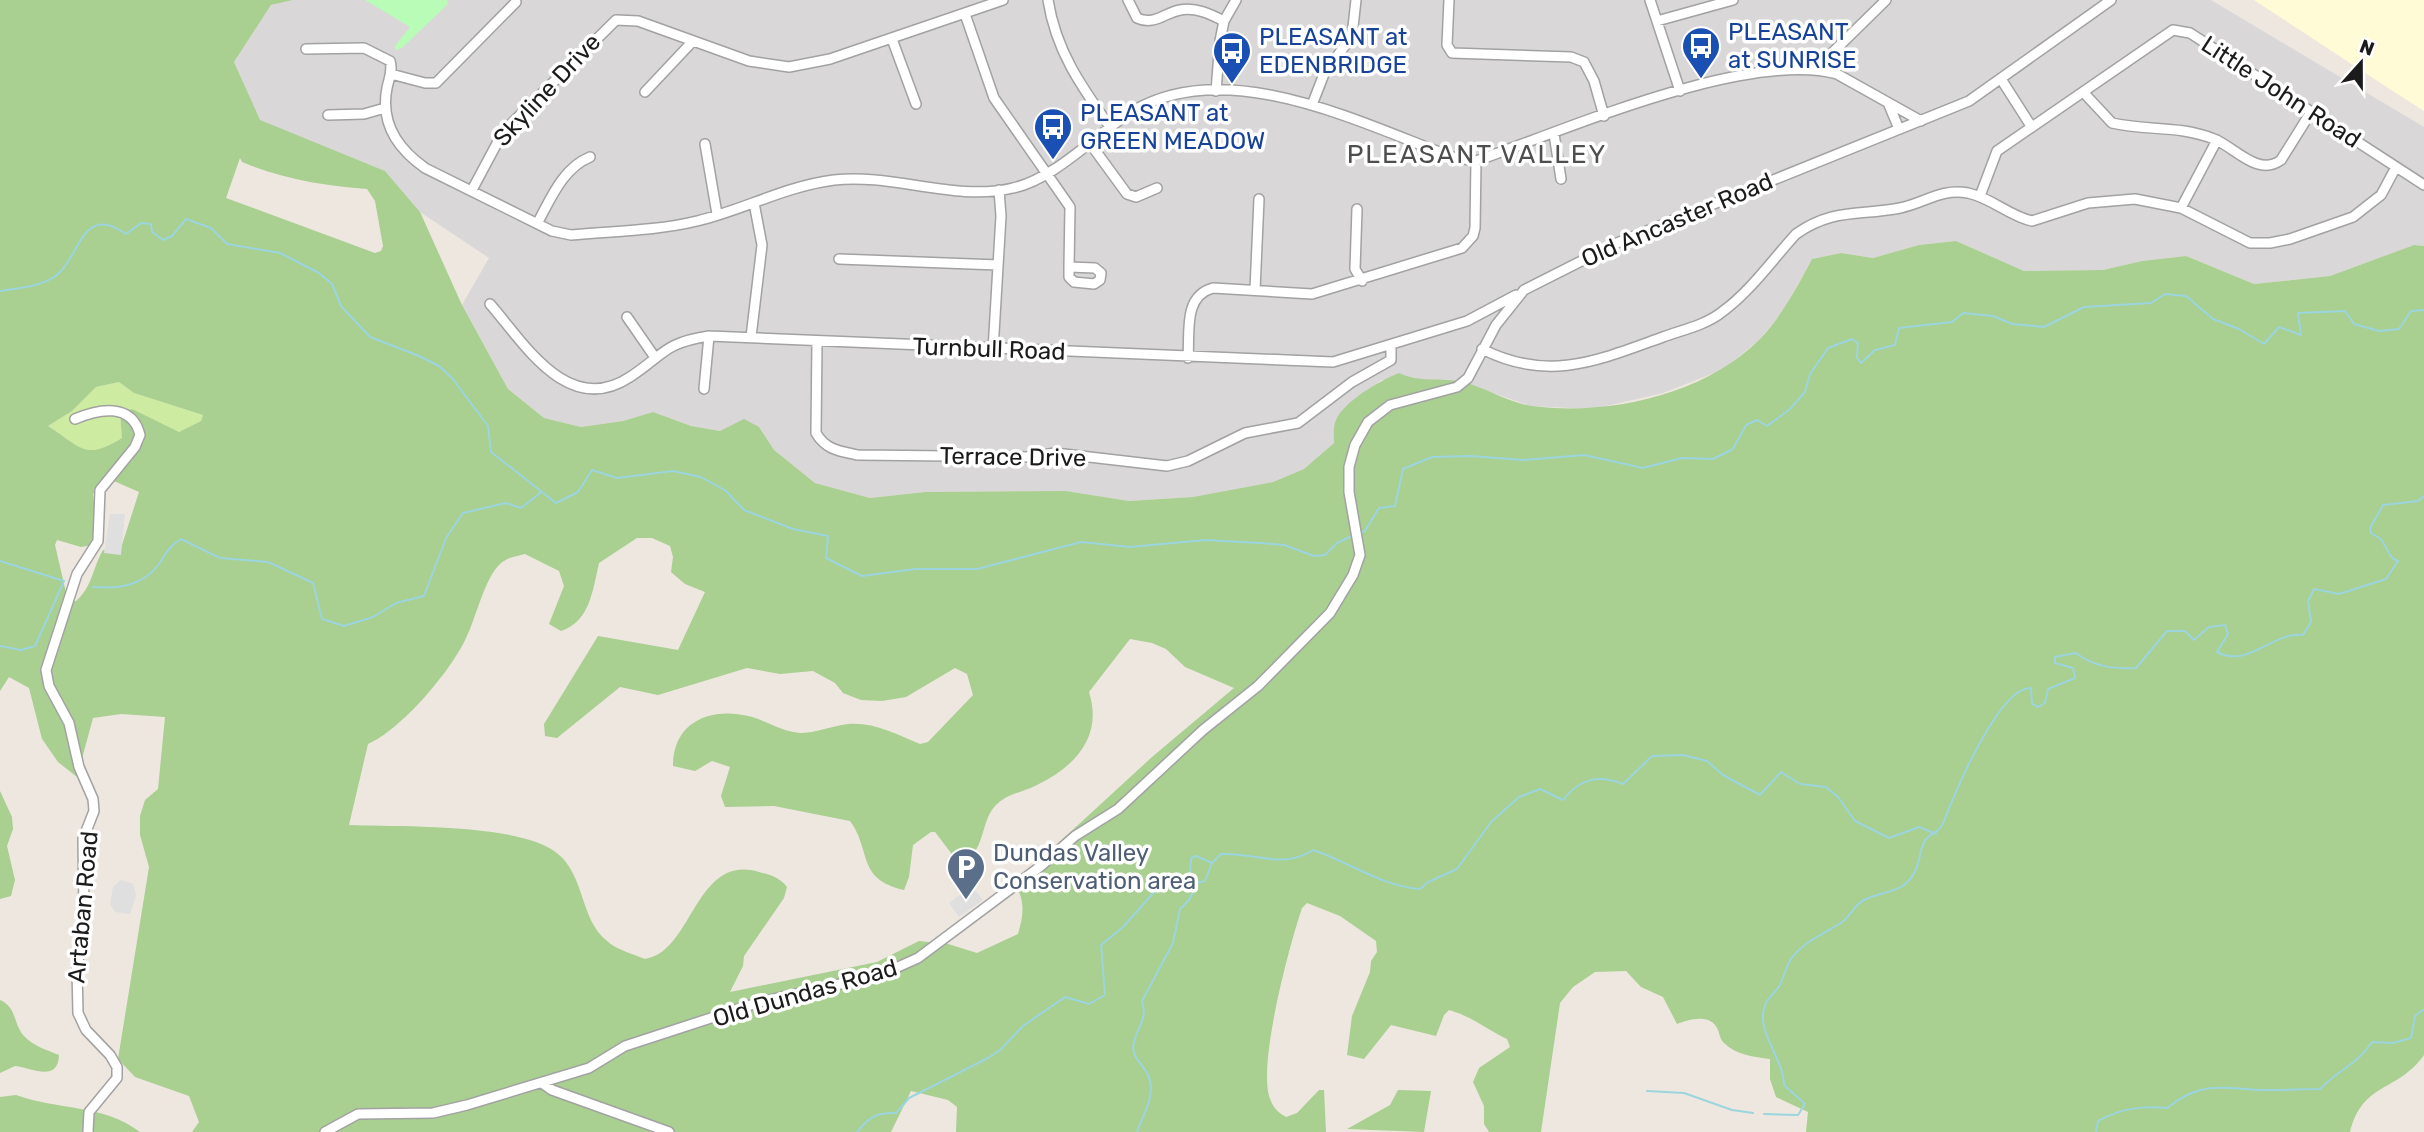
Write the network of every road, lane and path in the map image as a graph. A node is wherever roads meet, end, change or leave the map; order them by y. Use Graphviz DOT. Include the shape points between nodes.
graph roads {
  1 [pos="1003,0"];
  2 [pos="1048,0"];
  3 [pos="1128,0"];
  4 [pos="1236,0"];
  5 [pos="1356,0"];
  6 [pos="1449,0"];
  7 [pos="1650,0"];
  8 [pos="1733,0"];
  9 [pos="1886,0"];
  10 [pos="2111,0"];
  11 [pos="516,2"];
  12 [pos="965,14"];
  13 [pos="1224,21"];
  14 [pos="1657,21"];
  15 [pos="892,39"];
  16 [pos="693,41"];
  17 [pos="306,49"];
  18 [pos="1824,70"];
  19 [pos="392,71"];
  20 [pos="2001,79"];
  21 [pos="1216,91"];
  22 [pos="1680,91"];
  23 [pos="645,92"];
  24 [pos="2084,93"];
  25 [pos="916,104"];
  26 [pos="1312,105"];
  27 [pos="1889,105"];
  28 [pos="386,108"];
  29 [pos="2311,113"];
  30 [pos="328,115"];
  31 [pos="1604,116"];
  32 [pos="1921,121"];
  33 [pos="2031,126"];
  34 [pos="1110,127"];
  35 [pos="1899,129"];
  36 [pos="1554,134"];
  37 [pos="2217,140"];
  38 [pos="1089,142"];
  39 [pos="705,144"];
  40 [pos="590,157"];
  41 [pos="1476,161"];
  42 [pos="2396,167"];
  43 [pos="1047,172"];
  44 [pos="1561,179"];
  45 [pos="2424,185"];
  46 [pos="1157,188"];
  47 [pos="472,190"];
  48 [pos="999,190"];
  49 [pos="1980,196"];
  50 [pos="1259,199"];
  51 [pos="754,203"];
  52 [pos="2181,208"];
  53 [pos="1357,209"];
  54 [pos="717,215"];
  55 [pos="537,222"];
  56 [pos="839,259"];
  57 [pos="998,265"];
  58 [pos="1069,267"];
  59 [pos="1362,281"];
  60 [pos="1255,290"];
  61 [pos="1524,290"];
  62 [pos="490,304"];
  63 [pos="628,317"];
  64 [pos="709,336"];
  65 [pos="751,337"];
  66 [pos="817,342"];
  67 [pos="1391,345"];
  68 [pos="1482,349"];
  69 [pos="993,350"];
  70 [pos="654,356"];
  71 [pos="1188,358"];
  72 [pos="704,389"];
  73 [pos="75,419"];
  74 [pos="1355,522"];
  75 [pos="542,1083"];
  76 [pos="88,1132"];
  77 [pos="326,1132"];
  78 [pos="669,1132"];
  1 -- 12 [label="street, Skyline Drive"];
  2 -- 34 [label="street" via="1060,50"];
  3 -- 13 [label="street" via="1143,21 1179,10 1198,10"];
  4 -- 13 [label="street"];
  5 -- 26 [label="street" via="1352,36 1324,74"];
  6 -- 31 [label="street" via="1447,45 1452,53 1571,57 1584,62"];
  7 -- 14 [label="street"];
  8 -- 14 [label="street"];
  9 -- 18 [label="street" via="1833,52"];
  10 -- 20 [label="street, Old Ancaster Road"];
  11 -- 19 [label="street" via="436,83"];
  12 -- 15 [label="street, Skyline Drive"];
  12 -- 43 [label="street" via="994,98"];
  13 -- 21 [label="street"];
  14 -- 22 [label="street"];
  15 -- 16 [label="street, Skyline Drive" via="789,67 749,61"];
  15 -- 25 [label="street"];
  16 -- 23 [label="street"];
  16 -- 47 [label="street, Skyline Drive" via="625,18 607,26 503,132"];
  17 -- 19 [label="street" via="364,48 390,61"];
  18 -- 22 [label="street" via="1751,73"];
  18 -- 27 [label="street" via="1849,79"];
  19 -- 28 [label="street"];
  20 -- 32 [label="street, Old Ancaster Road" via="1969,101"];
  20 -- 33 [label="street"];
  21 -- 26 [label="street" via="1276,95"];
  21 -- 34 [label="street" via="1173,94"];
  22 -- 31 [label="street"];
  24 -- 29 [label="street, Little John Road" via="2173,30 2183,30"];
  24 -- 33 [label="street, Little John Road"];
  24 -- 37 [label="street" via="2112,123 2173,128"];
  26 -- 41 [label="street" via="1452,157"];
  27 -- 32 [label="street"];
  27 -- 35 [label="street"];
  28 -- 30 [label="street"];
  28 -- 47 [label="street" via="396,143 409,157"];
  29 -- 37 [label="street" via="2275,164 2260,166"];
  29 -- 42 [label="street, Little John Road"];
  31 -- 36 [label="street"];
  32 -- 35 [label="street, Old Ancaster Road"];
  33 -- 49 [label="street, Little John Road" via="1997,152"];
  34 -- 38 [label="street"];
  35 -- 61 [label="street, Old Ancaster Road" via="1578,259"];
  36 -- 41 [label="street"];
  36 -- 44 [label="street"];
  37 -- 52 [label="street"];
  38 -- 43 [label="street"];
  38 -- 46 [label="street" via="1127,194 1136,197"];
  39 -- 54 [label="street"];
  40 -- 55 [label="street" via="577,162 566,175"];
  41 -- 59 [label="street" via="1475,228 1468,244"];
  42 -- 45 [label="street, Little John Road"];
  42 -- 52 [label="street" via="2381,195 2353,217 2290,239 2250,243"];
  43 -- 48 [label="street" via="1016,188"];
  43 -- 58 [label="street" via="1071,214"];
  47 -- 55 [label="street"];
  48 -- 51 [label="street" via="836,180"];
  48 -- 57 [label="street"];
  49 -- 52 [label="street" via="2032,222 2112,199 2147,200"];
  49 -- 68 [label="street" via="1954,191 1903,208 1829,216 1796,234 1722,313 1610,356 1557,367 1511,362"];
  50 -- 60 [label="street"];
  51 -- 54 [label="street"];
  51 -- 65 [label="street" via="762,264"];
  53 -- 59 [label="street" via="1355,269"];
  54 -- 55 [label="street" via="656,228 571,235"];
  56 -- 57 [label="street"];
  57 -- 69 [label="street"];
  59 -- 60 [label="street" via="1312,294"];
  60 -- 71 [label="street" via="1213,288 1195,296"];
  61 -- 67 [label="street, Turnbull Road" via="1467,321"];
  61 -- 68 [label="street, Old Ancaster Road"];
  62 -- 70 [label="street, Turnbull Road" via="539,365 563,382 609,386 629,378"];
  63 -- 70 [label="street"];
  64 -- 65 [label="street, Turnbull Road"];
  64 -- 70 [label="street, Turnbull Road" via="672,345"];
  64 -- 72 [label="street"];
  65 -- 66 [label="street, Turnbull Road"];
  66 -- 67 [label="street, Terrace Drive" via="816,433 836,451 1029,457 1055,453 1167,466 1188,461 1245,433 1298,424 1352,382 1385,366 1391,360"];
  66 -- 69 [label="street, Turnbull Road"];
  67 -- 71 [label="street, Turnbull Road" via="1333,362"];
  68 -- 74 [label="street, Old Ancaster Road" via="1468,377 1457,387 1390,405 1368,422 1349,467"];
  69 -- 71 [label="street, Turnbull Road"];
  73 -- 76 [label="street, Artaban Road" via="110,409 129,418 140,435 100,490 98,541 77,574 46,670 93,799 94,811 83,839 84,912 76,994 82,1021 110,1055 117,1078 89,1112"];
  74 -- 75 [label="street, Old Dundas Road" via="1358,564 1338,603 1258,686 1118,809 1075,836 918,958 880,975 760,1002 625,1046 589,1068"];
  75 -- 77 [label="street, Old Dundas Road" via="433,1113 358,1114"];
  75 -- 78 [label="street"];
}
